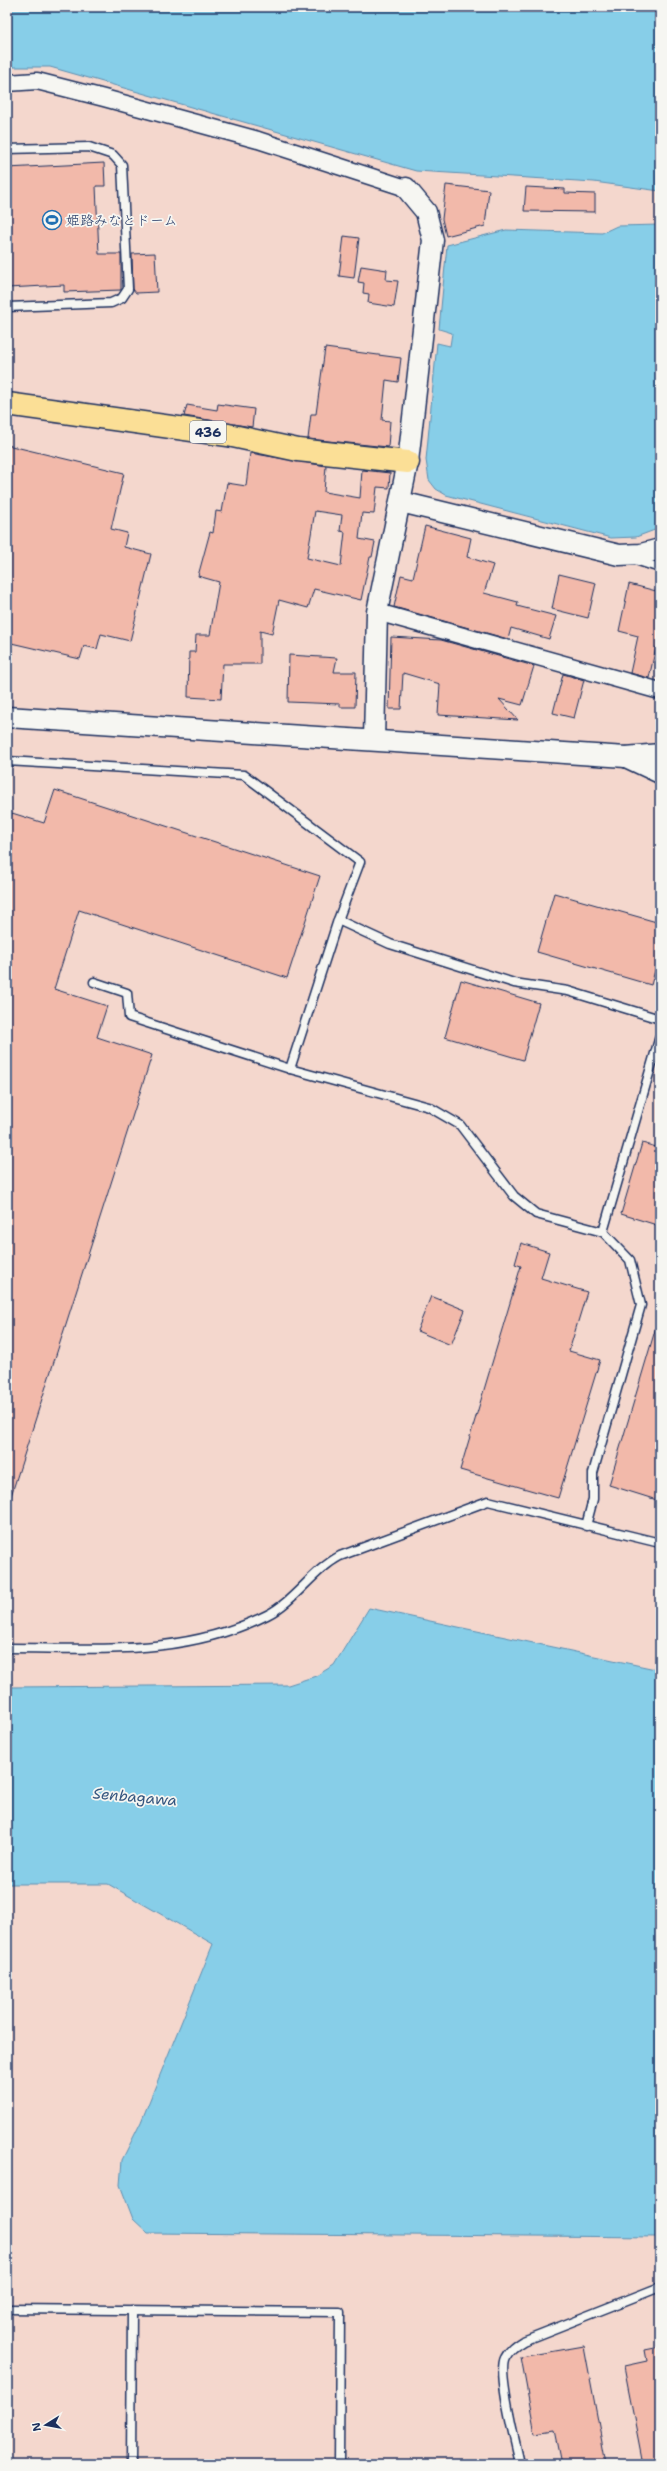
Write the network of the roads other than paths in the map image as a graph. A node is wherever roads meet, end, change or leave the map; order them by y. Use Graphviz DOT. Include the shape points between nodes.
graph roads {
  1 [pos="7,83"];
  2 [pos="7,149"];
  3 [pos="406,188"];
  4 [pos="7,307"];
  5 [pos="7,404"];
  6 [pos="408,462"];
  7 [pos="401,502"];
  8 [pos="660,549"];
  9 [pos="619,555"];
  10 [pos="660,568"];
  11 [pos="377,612"];
  12 [pos="660,691"];
  13 [pos="7,718"];
  14 [pos="374,740"];
  15 [pos="660,754"];
  16 [pos="626,757"];
  17 [pos="7,761"];
  18 [pos="660,773"];
  19 [pos="338,920"];
  20 [pos="94,982"];
  21 [pos="660,1019"];
  22 [pos="660,1036"];
  23 [pos="290,1069"];
  24 [pos="603,1232"];
  25 [pos="586,1526"];
  26 [pos="660,1543"];
  27 [pos="7,1648"];
  28 [pos="660,2287"];
  29 [pos="7,2309"];
  30 [pos="132,2310"];
  31 [pos="131,2464"];
  32 [pos="339,2464"];
  33 [pos="520,2464"];
  1 -- 3 [label="street" via="37,82 104,98 258,140"];
  2 -- 4 [label="lane" via="89,147 113,154 122,165 128,289 122,298 111,303"];
  3 -- 6 [label="street" via="426,212 433,240"];
  5 -- 6 [label="highway, 436" via="228,435 298,450"];
  6 -- 7 [label="street"];
  7 -- 9 [label="street"];
  7 -- 11 [label="street"];
  8 -- 9 [label="street" via="641,554"];
  9 -- 10 [label="lane"];
  11 -- 12 [label="street"];
  11 -- 14 [label="street"];
  13 -- 14 [label="street"];
  14 -- 16 [label="street"];
  15 -- 16 [label="street"];
  16 -- 18 [label="street"];
  17 -- 19 [label="lane" via="244,775 360,862"];
  19 -- 21 [label="lane" via="390,944 514,983 568,990"];
  19 -- 23 [label="lane"];
  20 -- 23 [label="lane" via="126,993 129,1017"];
  22 -- 24 [label="lane"];
  23 -- 24 [label="lane" via="428,1107 460,1125 514,1196 536,1214"];
  24 -- 25 [label="lane" via="630,1260 641,1305 593,1473 593,1499"];
  25 -- 26 [label="lane"];
  25 -- 27 [label="lane" via="488,1501 340,1556 325,1564 291,1598 268,1615 224,1634 180,1644 134,1648"];
  28 -- 33 [label="lane" via="509,2350 504,2359 503,2378"];
  29 -- 30 [label="lane"];
  30 -- 31 [label="lane"];
  30 -- 32 [label="lane" via="340,2312"];
}
